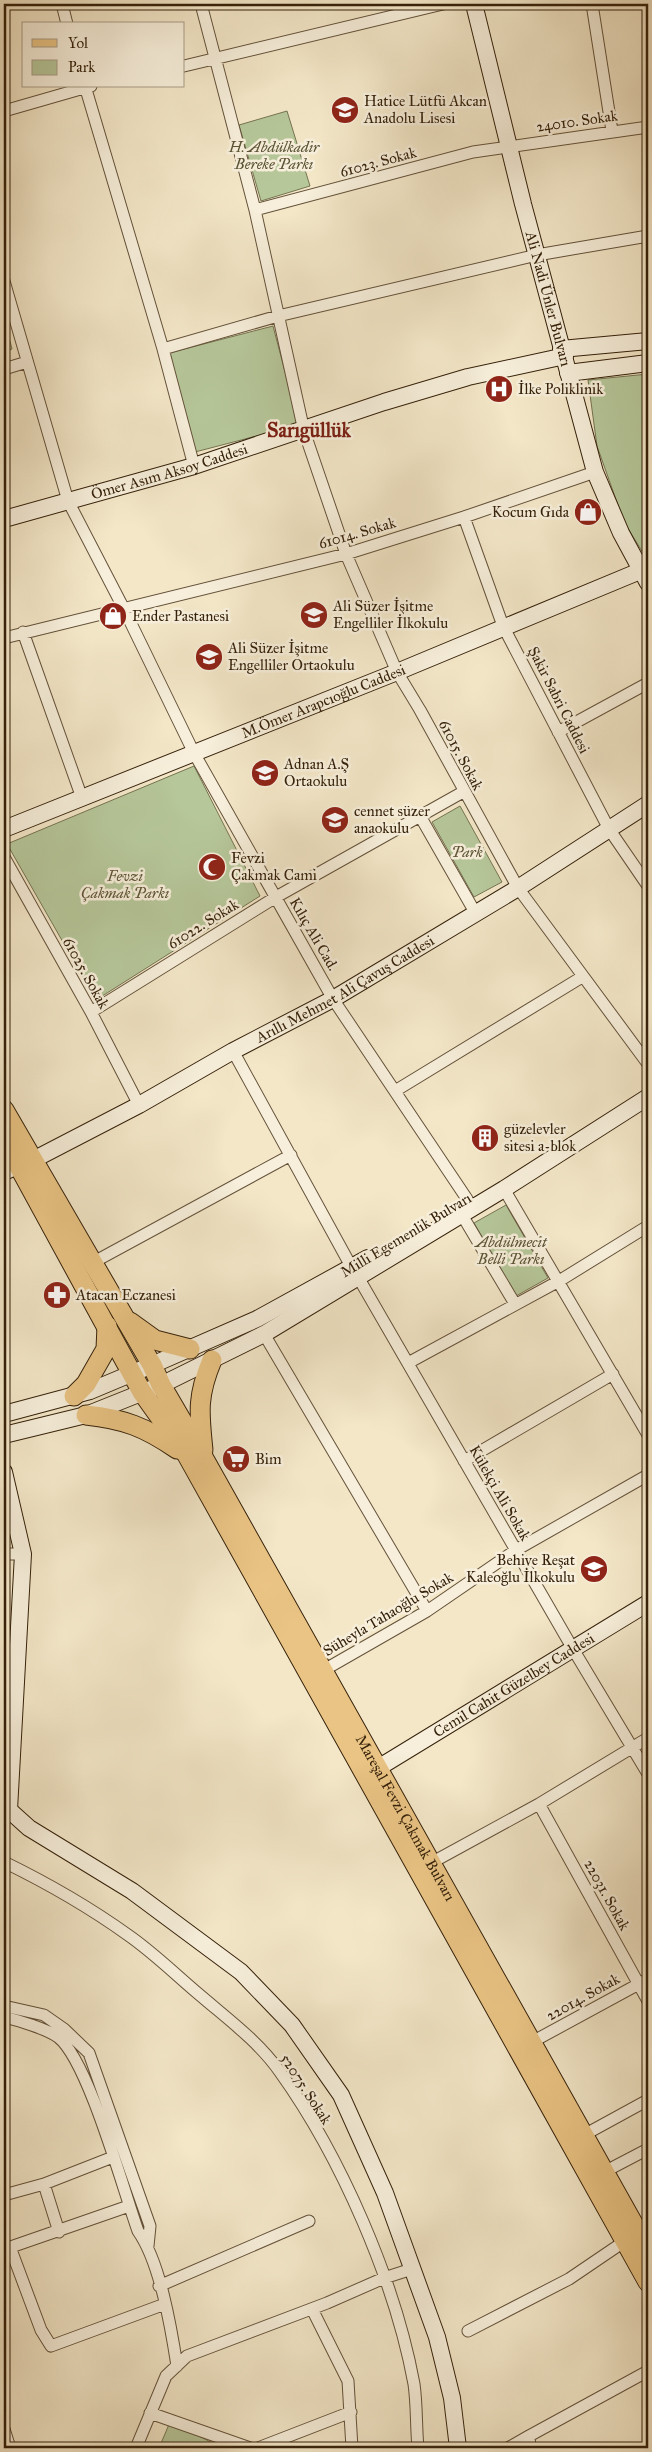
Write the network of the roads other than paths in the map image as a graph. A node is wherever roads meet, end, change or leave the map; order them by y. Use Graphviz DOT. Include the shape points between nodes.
graph roads {
  1 [pos="62,4"];
  2 [pos="201,4"];
  3 [pos="443,4"];
  4 [pos="474,4"];
  5 [pos="592,4"];
  6 [pos="67,22"];
  7 [pos="216,58"];
  8 [pos="185,66"];
  9 [pos="84,88"];
  10 [pos="87,88"];
  11 [pos="4,111"];
  12 [pos="648,127"];
  13 [pos="612,131"];
  14 [pos="510,146"];
  15 [pos="255,210"];
  16 [pos="648,236"];
  17 [pos="537,255"];
  18 [pos="4,281"];
  19 [pos="278,316"];
  20 [pos="648,341"];
  21 [pos="163,349"];
  22 [pos="564,359"];
  23 [pos="27,362"];
  24 [pos="648,363"];
  25 [pos="4,369"];
  26 [pos="304,431"];
  27 [pos="194,466"];
  28 [pos="595,472"];
  29 [pos="68,501"];
  30 [pos="464,517"];
  31 [pos="4,519"];
  32 [pos="346,554"];
  33 [pos="644,577"];
  34 [pos="124,610"];
  35 [pos="503,626"];
  36 [pos="23,632"];
  37 [pos="4,638"];
  38 [pos="397,672"];
  39 [pos="648,683"];
  40 [pos="558,732"];
  41 [pos="194,753"];
  42 [pos="464,792"];
  43 [pos="82,798"];
  44 [pos="648,804"];
  45 [pos="420,816"];
  46 [pos="4,829"];
  47 [pos="609,829"];
  48 [pos="4,857"];
  49 [pos="648,886"];
  50 [pos="518,888"];
  51 [pos="276,897"];
  52 [pos="476,914"];
  53 [pos="582,977"];
  54 [pos="333,998"];
  55 [pos="91,1012"];
  56 [pos="234,1051"];
  57 [pos="648,1064"];
  58 [pos="648,1084"];
  59 [pos="395,1091"];
  60 [pos="648,1097"];
  61 [pos="139,1105"];
  62 [pos="4,1110"];
  63 [pos="4,1139"];
  64 [pos="291,1155"];
  65 [pos="18,1166"];
  66 [pos="504,1189"];
  67 [pos="467,1199"];
  68 [pos="462,1215"];
  69 [pos="648,1226"];
  70 [pos="92,1263"];
  71 [pos="355,1272"];
  72 [pos="559,1281"];
  73 [pos="515,1304"];
  74 [pos="124,1318"];
  75 [pos="107,1326"];
  76 [pos="264,1334"];
  77 [pos="190,1349"];
  78 [pos="212,1360"];
  79 [pos="408,1363"];
  80 [pos="152,1365"];
  81 [pos="133,1372"];
  82 [pos="613,1374"];
  83 [pos="161,1385"];
  84 [pos="142,1392"];
  85 [pos="74,1396"];
  86 [pos="4,1414"];
  87 [pos="86,1415"];
  88 [pos="4,1435"];
  89 [pos="648,1435"];
  90 [pos="195,1456"];
  91 [pos="464,1461"];
  92 [pos="4,1472"];
  93 [pos="648,1475"];
  94 [pos="516,1550"];
  95 [pos="4,1554"];
  96 [pos="23,1554"];
  97 [pos="648,1603"];
  98 [pos="427,1611"];
  99 [pos="573,1649"];
  100 [pos="10,1667"];
  101 [pos="324,1670"];
  102 [pos="648,1738"];
  103 [pos="634,1748"];
  104 [pos="378,1768"];
  105 [pos="648,1774"];
  106 [pos="539,1804"];
  107 [pos="6,1809"];
  108 [pos="4,1862"];
  109 [pos="431,1863"];
  110 [pos="643,1981"];
  111 [pos="648,2001"];
  112 [pos="4,2006"];
  113 [pos="4,2016"];
  114 [pos="532,2042"];
  115 [pos="648,2100"];
  116 [pos="584,2135"];
  117 [pos="648,2149"];
  118 [pos="113,2157"];
  119 [pos="604,2172"];
  120 [pos="44,2184"];
  121 [pos="4,2195"];
  122 [pos="129,2206"];
  123 [pos="309,2221"];
  124 [pos="58,2232"];
  125 [pos="641,2242"];
  126 [pos="148,2246"];
  127 [pos="7,2249"];
  128 [pos="412,2269"];
  129 [pos="384,2278"];
  130 [pos="648,2282"];
  131 [pos="159,2286"];
  132 [pos="165,2304"];
  133 [pos="312,2308"];
  134 [pos="468,2331"];
  135 [pos="177,2366"];
  136 [pos="648,2371"];
  137 [pos="350,2412"];
  138 [pos="150,2413"];
  139 [pos="4,2429"];
  140 [pos="530,2442"];
  141 [pos="139,2447"];
  142 [pos="10,2448"];
  143 [pos="250,2448"];
  144 [pos="258,2448"];
  145 [pos="352,2448"];
  146 [pos="418,2448"];
  147 [pos="458,2448"];
  148 [pos="508,2448"];
  1 -- 6 [label="street"];
  2 -- 7 [label="street, 61015. Sokak"];
  3 -- 7 [label="street"];
  4 -- 14 [label="street, Ali Nadi Ünler Bulvarı"];
  5 -- 13 [label="street"];
  7 -- 8 [label="street"];
  7 -- 15 [label="street, 61015. Sokak"];
  9 -- 11 [label="street"];
  10 -- 21 [label="street"];
  12 -- 13 [label="street, 24010. Sokak"];
  13 -- 14 [label="street, 24010. Sokak"];
  14 -- 15 [label="street, 61023. Sokak" via="473,152"];
  14 -- 17 [label="street, Ali Nadi Ünler Bulvarı"];
  15 -- 19 [label="street, 61015. Sokak"];
  16 -- 17 [label="street"];
  17 -- 19 [label="street"];
  17 -- 22 [label="street, Ali Nadi Ünler Bulvarı"];
  18 -- 23 [label="street, Kılıç Ali Cad."];
  19 -- 21 [label="street"];
  19 -- 26 [label="street, 61015. Sokak"];
  20 -- 22 [label="street, Ömer Asım Aksoy Caddesi"];
  21 -- 27 [label="street"];
  22 -- 24 [label="street, Ömer Asım Aksoy Caddesi"];
  22 -- 26 [label="street, Ömer Asım Aksoy Caddesi" via="468,377 384,402"];
  22 -- 28 [label="street, Ali Nadi Ünler Bulvarı"];
  23 -- 25 [label="street"];
  23 -- 29 [label="street, Kılıç Ali Cad."];
  26 -- 27 [label="street, Ömer Asım Aksoy Caddesi"];
  26 -- 32 [label="street, 61015. Sokak"];
  27 -- 29 [label="street, Ömer Asım Aksoy Caddesi"];
  28 -- 30 [label="street, 61014. Sokak"];
  28 -- 33 [label="street, Ali Nadi Ünler Bulvarı"];
  29 -- 31 [label="street, Ömer Asım Aksoy Caddesi"];
  29 -- 34 [label="street, Kılıç Ali Cad."];
  30 -- 32 [label="street, 61014. Sokak"];
  30 -- 35 [label="street, Şakir Sabri Caddesi"];
  32 -- 34 [label="street, 61014. Sokak"];
  32 -- 38 [label="street, 61015. Sokak"];
  33 -- 35 [label="street, M.Ömer Arapcıoğlu Caddesi"];
  34 -- 36 [label="street, 61014. Sokak"];
  34 -- 41 [label="street, Kılıç Ali Cad."];
  35 -- 38 [label="street, M.Ömer Arapcıoğlu Caddesi"];
  35 -- 40 [label="street, Şakir Sabri Caddesi"];
  36 -- 37 [label="street, 61014. Sokak"];
  36 -- 43 [label="street"];
  38 -- 41 [label="street, M.Ömer Arapcıoğlu Caddesi"];
  38 -- 42 [label="street, 61015. Sokak"];
  39 -- 40 [label="street"];
  40 -- 47 [label="street, Şakir Sabri Caddesi"];
  41 -- 43 [label="street, M.Ömer Arapcıoğlu Caddesi"];
  41 -- 51 [label="street, Kılıç Ali Cad."];
  42 -- 45 [label="street, 61022. Sokak"];
  42 -- 50 [label="street, 61015. Sokak"];
  43 -- 46 [label="street, M.Ömer Arapcıoğlu Caddesi"];
  44 -- 47 [label="street, Arıllı Mehmet Ali Çavuş Caddesi"];
  45 -- 51 [label="street, 61022. Sokak"];
  45 -- 52 [label="street"];
  47 -- 49 [label="street, Şakir Sabri Caddesi"];
  47 -- 50 [label="street, Arıllı Mehmet Ali Çavuş Caddesi"];
  48 -- 55 [label="street, 61025. Sokak"];
  50 -- 52 [label="street, Arıllı Mehmet Ali Çavuş Caddesi"];
  50 -- 53 [label="street, 61015. Sokak"];
  51 -- 54 [label="street, Kılıç Ali Cad."];
  51 -- 55 [label="street, 61022. Sokak"];
  52 -- 54 [label="street, Arıllı Mehmet Ali Çavuş Caddesi"];
  53 -- 57 [label="street, 61015. Sokak"];
  53 -- 59 [label="street"];
  54 -- 56 [label="street, Arıllı Mehmet Ali Çavuş Caddesi"];
  54 -- 59 [label="street, Kılıç Ali Cad."];
  55 -- 61 [label="street, 61025. Sokak"];
  56 -- 61 [label="street, Arıllı Mehmet Ali Çavuş Caddesi"];
  56 -- 64 [label="street, Külekçi Ali Sokak"];
  58 -- 67 [label="street, Milli Egemenlik Bulvarı"];
  59 -- 67 [label="street, Kılıç Ali Cad."];
  60 -- 66 [label="street, Milli Egemenlik Bulvarı"];
  61 -- 65 [label="street, Arıllı Mehmet Ali Çavuş Caddesi"];
  62 -- 65 [label="main road"];
  63 -- 65 [label="main road"];
  64 -- 70 [label="street"];
  64 -- 71 [label="street, Külekçi Ali Sokak"];
  65 -- 70 [label="main road, Mareşal Fevzi Çakmak Bulvarı"];
  65 -- 75 [label="main road"];
  66 -- 68 [label="street, Milli Egemenlik Bulvarı"];
  66 -- 72 [label="street"];
  67 -- 71 [label="street, Milli Egemenlik Bulvarı"];
  68 -- 71 [label="street, Milli Egemenlik Bulvarı"];
  68 -- 73 [label="street"];
  69 -- 72 [label="street"];
  70 -- 74 [label="main road, Mareşal Fevzi Çakmak Bulvarı"];
  71 -- 76 [label="street, Milli Egemenlik Bulvarı"];
  71 -- 77 [label="street, Milli Egemenlik Bulvarı"];
  71 -- 79 [label="street, Külekçi Ali Sokak"];
  72 -- 73 [label="street"];
  72 -- 82 [label="street"];
  73 -- 79 [label="street"];
  74 -- 77 [label="main road" via="155,1340"];
  74 -- 80 [label="main road, Mareşal Fevzi Çakmak Bulvarı"];
  75 -- 81 [label="main road"];
  75 -- 85 [label="main road" via="106,1349 86,1384"];
  76 -- 78 [label="street, Milli Egemenlik Bulvarı"];
  76 -- 98 [label="street"];
  77 -- 80 [label="street, Milli Egemenlik Bulvarı"];
  78 -- 83 [label="street, Milli Egemenlik Bulvarı"];
  78 -- 90 [label="main road" via="202,1385"];
  79 -- 91 [label="street, Külekçi Ali Sokak"];
  80 -- 81 [label="street, Milli Egemenlik Bulvarı"];
  80 -- 83 [label="main road, Mareşal Fevzi Çakmak Bulvarı"];
  81 -- 84 [label="main road"];
  81 -- 85 [label="street, Milli Egemenlik Bulvarı"];
  82 -- 89 [label="street"];
  82 -- 91 [label="street"];
  83 -- 84 [label="street, Milli Egemenlik Bulvarı"];
  83 -- 90 [label="main road, Mareşal Fevzi Çakmak Bulvarı"];
  84 -- 87 [label="street, Milli Egemenlik Bulvarı"];
  84 -- 90 [label="main road"];
  85 -- 86 [label="street, Milli Egemenlik Bulvarı"];
  87 -- 88 [label="street, Milli Egemenlik Bulvarı"];
  87 -- 90 [label="main road" via="106,1417 150,1431"];
  90 -- 101 [label="main road, Mareşal Fevzi Çakmak Bulvarı"];
  90 -- 125 [label="main road"];
  91 -- 94 [label="street, Külekçi Ali Sokak"];
  92 -- 96 [label="street"];
  93 -- 94 [label="street, Süheyla Tahaoğlu Sokak"];
  94 -- 98 [label="street, Süheyla Tahaoğlu Sokak"];
  94 -- 99 [label="street, Külekçi Ali Sokak"];
  95 -- 96 [label="street"];
  96 -- 100 [label="street"];
  97 -- 99 [label="street, Cemil Cahit Güzelbey Caddesi"];
  98 -- 101 [label="street, Süheyla Tahaoğlu Sokak"];
  99 -- 103 [label="street, Külekçi Ali Sokak"];
  99 -- 104 [label="street, Cemil Cahit Güzelbey Caddesi"];
  100 -- 107 [label="street"];
  101 -- 104 [label="main road, Mareşal Fevzi Çakmak Bulvarı"];
  102 -- 103 [label="street"];
  103 -- 105 [label="street, Külekçi Ali Sokak"];
  103 -- 106 [label="street"];
  104 -- 109 [label="main road, Mareşal Fevzi Çakmak Bulvarı"];
  106 -- 109 [label="street"];
  106 -- 110 [label="street, 22031. Sokak"];
  107 -- 128 [label="street" via="29,1828 132,1891 234,1966 292,2024 341,2095 385,2193"];
  108 -- 129 [label="street, 52075. Sokak" via="76,1901 130,1936 241,2029 280,2070 361,2215"];
  109 -- 114 [label="main road, Mareşal Fevzi Çakmak Bulvarı"];
  110 -- 111 [label="street, 22031. Sokak"];
  110 -- 114 [label="street, 22014. Sokak"];
  112 -- 126 [label="street" via="44,2015 64,2029 89,2054 150,2226"];
  113 -- 118 [label="street" via="58,2037 74,2056"];
  114 -- 116 [label="main road, Mareşal Fevzi Çakmak Bulvarı"];
  115 -- 116 [label="street"];
  116 -- 119 [label="main road, Mareşal Fevzi Çakmak Bulvarı"];
  117 -- 119 [label="street"];
  118 -- 120 [label="street"];
  118 -- 122 [label="street"];
  119 -- 125 [label="main road, Mareşal Fevzi Çakmak Bulvarı"];
  120 -- 121 [label="street"];
  120 -- 124 [label="street"];
  122 -- 124 [label="street"];
  122 -- 126 [label="street" via="138,2231"];
  123 -- 131 [label="street"];
  124 -- 127 [label="street"];
  125 -- 130 [label="main road"];
  125 -- 134 [label="street"];
  126 -- 131 [label="street"];
  127 -- 132 [label="street" via="51,2346"];
  128 -- 129 [label="street"];
  128 -- 147 [label="street" via="437,2337 452,2398"];
  129 -- 133 [label="street"];
  129 -- 146 [label="street, 52075. Sokak" via="414,2385"];
  131 -- 132 [label="street"];
  132 -- 135 [label="street"];
  133 -- 135 [label="street" via="187,2356"];
  133 -- 137 [label="street" via="348,2381"];
  135 -- 138 [label="street" via="166,2376"];
  136 -- 140 [label="street"];
  137 -- 144 [label="street"];
  137 -- 145 [label="street"];
  138 -- 141 [label="street"];
  138 -- 143 [label="street"];
  139 -- 142 [label="street"];
  140 -- 148 [label="street"];
}
